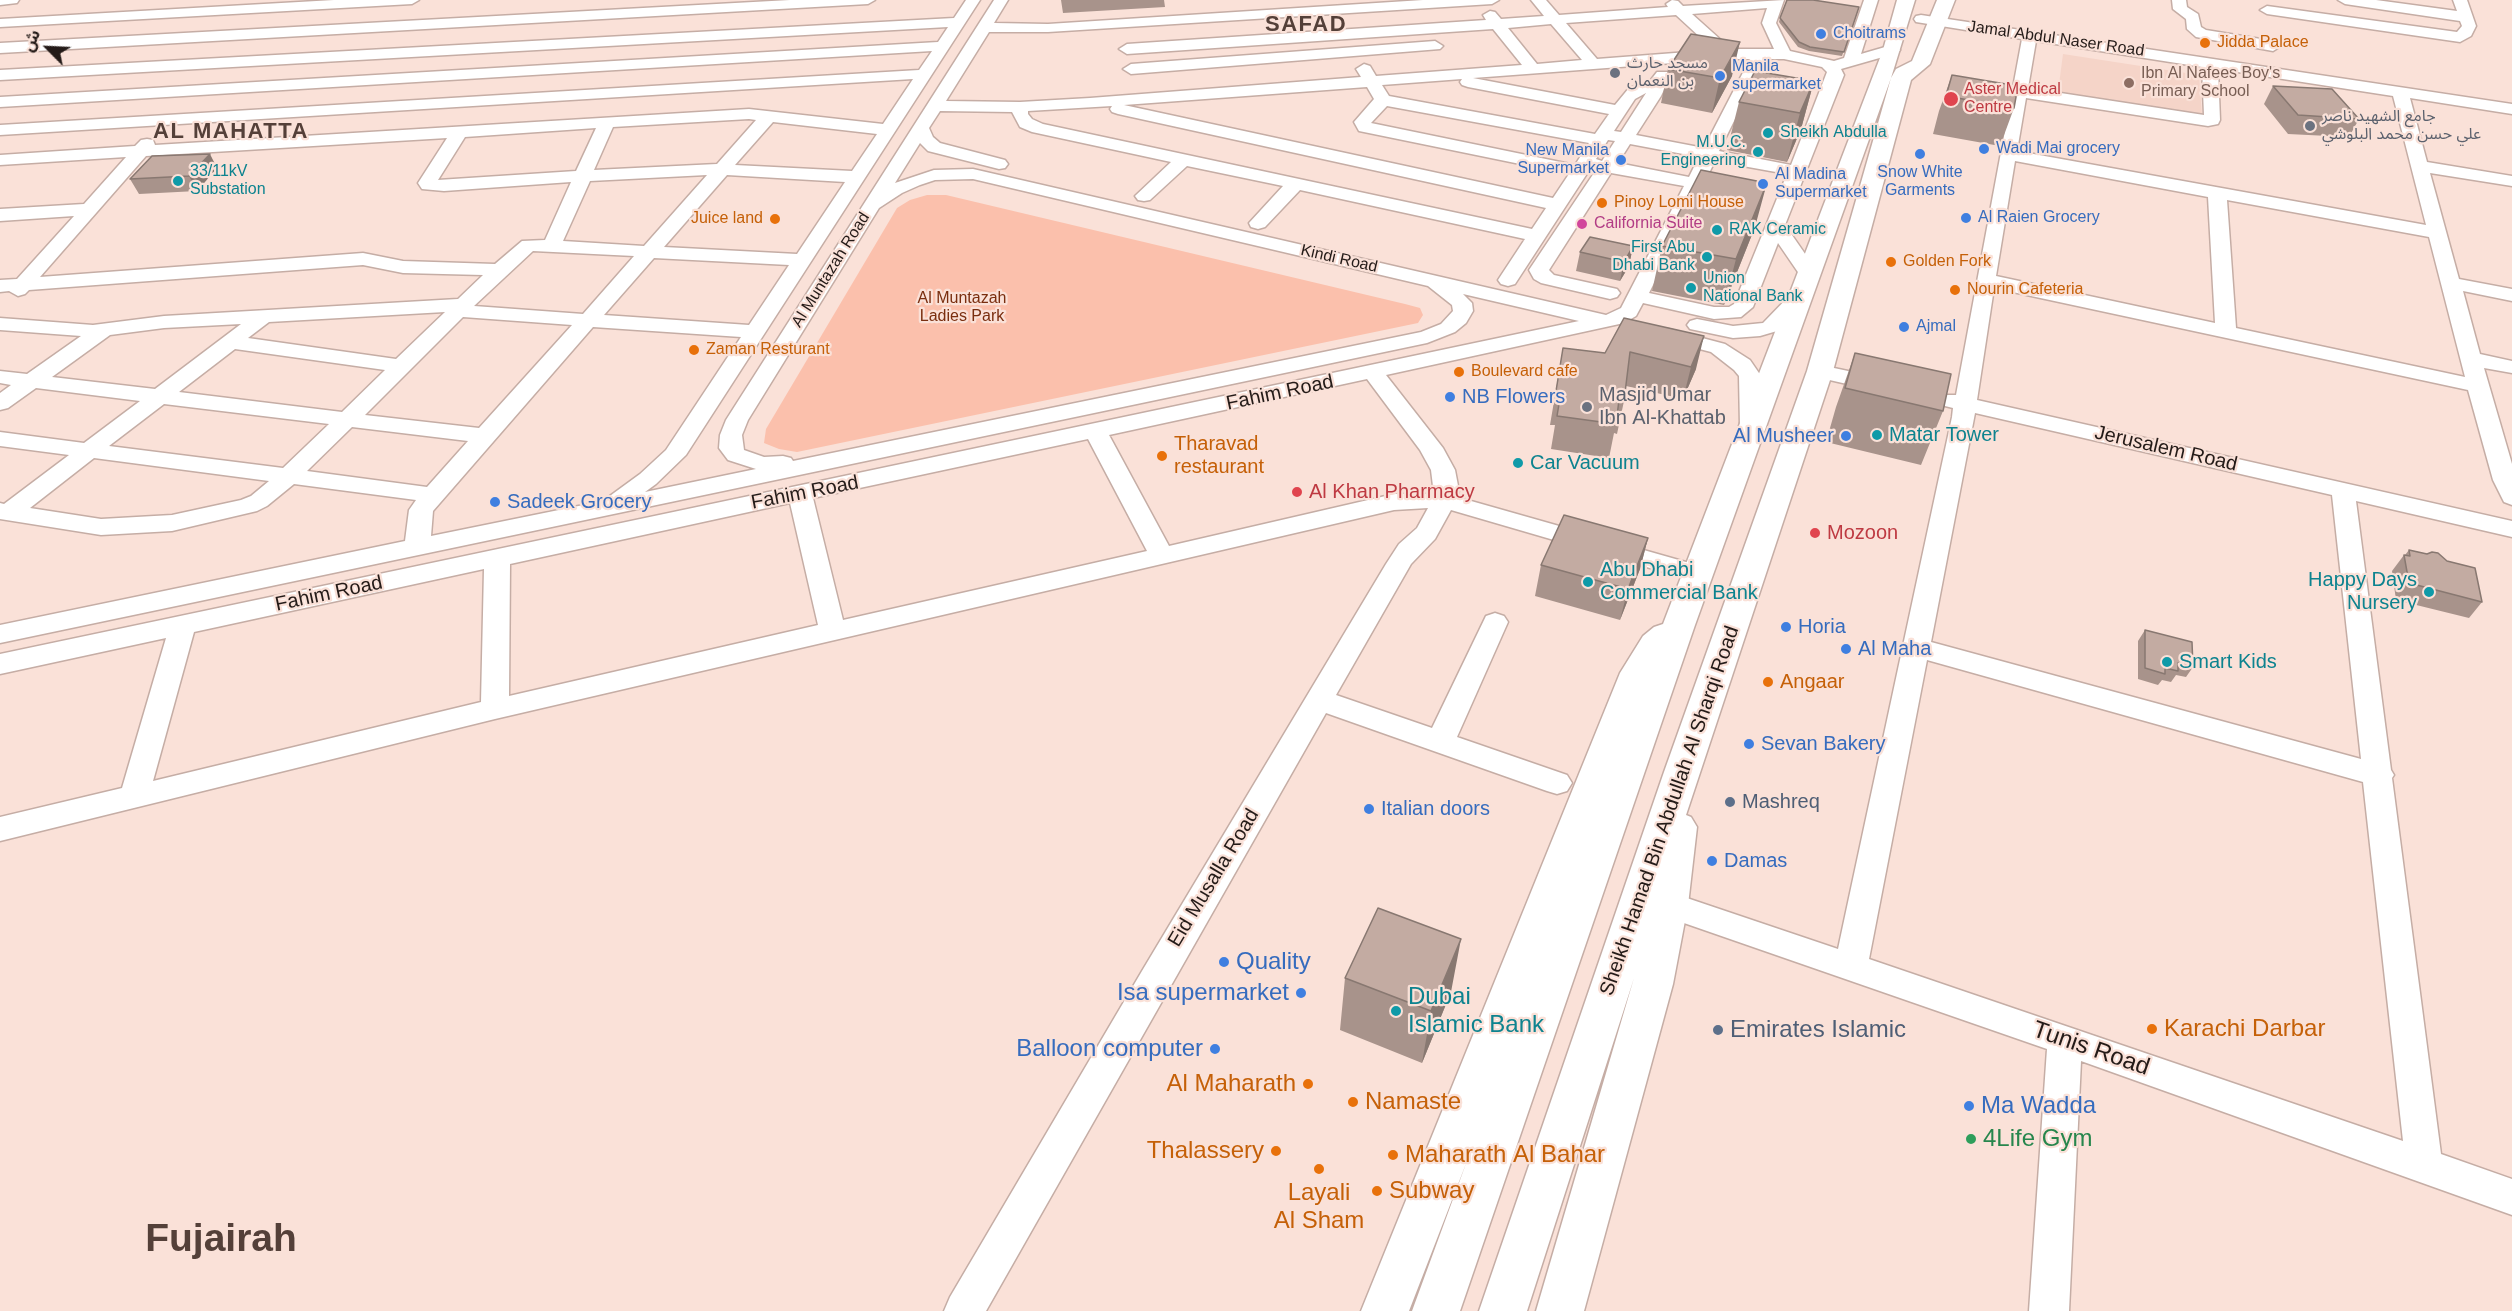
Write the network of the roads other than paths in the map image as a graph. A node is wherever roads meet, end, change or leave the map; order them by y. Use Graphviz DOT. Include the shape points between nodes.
graph roads {
  1 [pos="12,0"];
  2 [pos="124,0"];
  3 [pos="206,0"];
  4 [pos="412,0"];
  5 [pos="528,0"];
  6 [pos="868,0"];
  7 [pos="973,0"];
  8 [pos="1001,0"];
  9 [pos="1251,0"];
  10 [pos="1483,0"];
  11 [pos="1538,0"];
  12 [pos="1871,0"];
  13 [pos="1895,0"];
  14 [pos="1906,0"];
  15 [pos="1926,0"];
  16 [pos="1946,0"];
  17 [pos="2179,0"];
  18 [pos="2345,0"];
  19 [pos="2460,0"];
  20 [pos="0,1"];
  21 [pos="1777,1"];
  22 [pos="328,2"];
  23 [pos="815,2"];
  24 [pos="831,2"];
  25 [pos="1331,5"];
  26 [pos="1675,5"];
  27 [pos="667,6"];
  28 [pos="44,7"];
  29 [pos="195,12"];
  30 [pos="1256,15"];
  31 [pos="105,17"];
  32 [pos="2466,17"];
  33 [pos="1205,18"];
  34 [pos="516,20"];
  35 [pos="1555,20"];
  36 [pos="1900,20"];
  37 [pos="1930,20"];
  38 [pos="27,21"];
  39 [pos="959,22"];
  40 [pos="0,23"];
  41 [pos="452,23"];
  42 [pos="2271,23"];
  43 [pos="1119,24"];
  44 [pos="1497,24"];
  45 [pos="1722,25"];
  46 [pos="984,27"];
  47 [pos="1698,27"];
  48 [pos="358,28"];
  49 [pos="1674,28"];
  50 [pos="828,29"];
  51 [pos="310,31"];
  52 [pos="769,32"];
  53 [pos="1346,33"];
  54 [pos="1592,34"];
  55 [pos="2030,34"];
  56 [pos="243,35"];
  57 [pos="1569,36"];
  58 [pos="657,38"];
  59 [pos="1510,40"];
  60 [pos="0,42"];
  61 [pos="1486,42"];
  62 [pos="1216,43"];
  63 [pos="74,44"];
  64 [pos="1451,45"];
  65 [pos="943,46"];
  66 [pos="501,47"];
  67 [pos="0,48"];
  68 [pos="1127,49"];
  69 [pos="1892,50"];
  70 [pos="439,51"];
  71 [pos="1356,52"];
  72 [pos="826,53"];
  73 [pos="1727,54"];
  74 [pos="1760,54"];
  75 [pos="1784,54"];
  76 [pos="333,57"];
  77 [pos="765,57"];
  78 [pos="1672,58"];
  79 [pos="1851,61"];
  80 [pos="1226,62"];
  81 [pos="2210,62"];
  82 [pos="219,63"];
  83 [pos="648,64"];
  84 [pos="1593,64"];
  85 [pos="1832,67"];
  86 [pos="1532,68"];
  87 [pos="1131,69"];
  88 [pos="2279,72"];
  89 [pos="41,73"];
  90 [pos="487,73"];
  91 [pos="925,74"];
  92 [pos="0,75"];
  93 [pos="1434,76"];
  94 [pos="421,77"];
  95 [pos="820,80"];
  96 [pos="1371,81"];
  97 [pos="1659,81"];
  98 [pos="759,84"];
  99 [pos="195,90"];
  100 [pos="638,91"];
  101 [pos="1240,91"];
  102 [pos="2020,92"];
  103 [pos="2400,92"];
  104 [pos="1140,99"];
  105 [pos="1383,100"];
  106 [pos="471,101"];
  107 [pos="1090,103"];
  108 [pos="3,104"];
  109 [pos="394,106"];
  110 [pos="935,106"];
  111 [pos="1020,107"];
  112 [pos="2512,109"];
  113 [pos="1619,111"];
  114 [pos="758,115"];
  115 [pos="1489,119"];
  116 [pos="169,120"];
  117 [pos="628,121"];
  118 [pos="607,122"];
  119 [pos="816,122"];
  120 [pos="920,128"];
  121 [pos="0,130"];
  122 [pos="888,130"];
  123 [pos="460,131"];
  124 [pos="373,137"];
  125 [pos="1602,137"];
  126 [pos="1625,139"];
  127 [pos="1467,148"];
  128 [pos="141,151"];
  129 [pos="1708,154"];
  130 [pos="2009,155"];
  131 [pos="1184,159"];
  132 [pos="2,161"];
  133 [pos="1607,166"];
  134 [pos="2420,166"];
  135 [pos="1582,167"];
  136 [pos="721,169"];
  137 [pos="1797,171"];
  138 [pos="585,176"];
  139 [pos="857,177"];
  140 [pos="1443,180"];
  141 [pos="2512,181"];
  142 [pos="1694,183"];
  143 [pos="1296,184"];
  144 [pos="2217,193"];
  145 [pos="1144,196"];
  146 [pos="872,205"];
  147 [pos="1558,205"];
  148 [pos="90,209"];
  149 [pos="0,215"];
  150 [pos="1258,223"];
  151 [pos="1776,226"];
  152 [pos="2438,233"];
  153 [pos="1537,236"];
  154 [pos="552,245"];
  155 [pos="647,253"];
  156 [pos="803,260"];
  157 [pos="1396,263"];
  158 [pos="500,270"];
  159 [pos="1508,280"];
  160 [pos="1985,280"];
  161 [pos="1434,281"];
  162 [pos="2451,283"];
  163 [pos="1805,284"];
  164 [pos="24,285"];
  165 [pos="0,286"];
  166 [pos="1610,292"];
  167 [pos="2512,295"];
  168 [pos="1634,303"];
  169 [pos="0,308"];
  170 [pos="461,308"];
  171 [pos="263,317"];
  172 [pos="589,319"];
  173 [pos="1609,322"];
  174 [pos="0,324"];
  175 [pos="104,330"];
  176 [pos="755,332"];
  177 [pos="2226,332"];
  178 [pos="230,342"];
  179 [pos="2472,359"];
  180 [pos="401,366"];
  181 [pos="2512,368"];
  182 [pos="1820,371"];
  183 [pos="1373,373"];
  184 [pos="0,377"];
  185 [pos="30,381"];
  186 [pos="723,382"];
  187 [pos="759,386"];
  188 [pos="2478,386"];
  189 [pos="159,397"];
  190 [pos="0,403"];
  191 [pos="1966,404"];
  192 [pos="345,420"];
  193 [pos="1751,427"];
  194 [pos="1096,432"];
  195 [pos="485,436"];
  196 [pos="0,439"];
  197 [pos="89,450"];
  198 [pos="848,457"];
  199 [pos="288,477"];
  200 [pos="861,482"];
  201 [pos="2343,490"];
  202 [pos="800,493"];
  203 [pos="433,495"];
  204 [pos="2511,496"];
  205 [pos="1444,502"];
  206 [pos="1375,506"];
  207 [pos="603,510"];
  208 [pos="4,511"];
  209 [pos="2453,516"];
  210 [pos="2512,529"];
  211 [pos="417,547"];
  212 [pos="1408,550"];
  213 [pos="1161,554"];
  214 [pos="497,559"];
  215 [pos="1698,574"];
  216 [pos="248,583"];
  217 [pos="231,615"];
  218 [pos="1495,622"];
  219 [pos="183,625"];
  220 [pos="1679,625"];
  221 [pos="833,632"];
  222 [pos="0,634"];
  223 [pos="1916,646"];
  224 [pos="0,664"];
  225 [pos="1319,700"];
  226 [pos="495,709"];
  227 [pos="1440,742"];
  228 [pos="1682,771"];
  229 [pos="2379,775"];
  230 [pos="1557,783"];
  231 [pos="134,797"];
  232 [pos="0,829"];
  233 [pos="1669,905"];
  234 [pos="1851,967"];
  235 [pos="2065,1040"];
  236 [pos="2424,1166"];
  237 [pos="2512,1197"];
  238 [pos="964,1311"];
  239 [pos="1385,1311"];
  240 [pos="1437,1311"];
  241 [pos="1503,1311"];
  242 [pos="1560,1311"];
  243 [pos="2049,1311"];
  1 -- 20 [label="street"];
  2 -- 31 [label="street"];
  3 -- 29 [label="street"];
  4 -- 22 [label="street"];
  5 -- 34 [label="street"];
  6 -- 24 [label="street"];
  7 -- 39 [label="street, Al Muntazah Road"];
  8 -- 46 [label="street, Al Muntazah Road"];
  9 -- 30 [label="street"];
  10 -- 25 [label="street"];
  10 -- 44 [label="street"];
  11 -- 35 [label="street"];
  12 -- 79 [label="street"];
  13 -- 36 [label="highway"];
  14 -- 36 [label="highway"];
  15 -- 37 [label="highway"];
  16 -- 37 [label="highway"];
  17 -- 42 [label="street" via="2180,9 2193,17 2194,29 2201,34"];
  18 -- 32 [label="street"];
  19 -- 32 [label="street"];
  21 -- 26 [label="street"];
  21 -- 75 [label="street" via="1763,21"];
  22 -- 29 [label="street"];
  22 -- 51 [label="street"];
  23 -- 24 [label="street"];
  23 -- 27 [label="street"];
  24 -- 50 [label="street"];
  25 -- 30 [label="street"];
  25 -- 53 [label="street"];
  26 -- 35 [label="street"];
  26 -- 47 [label="street"];
  27 -- 34 [label="street"];
  27 -- 58 [label="street"];
  28 -- 38 [label="street"];
  29 -- 31 [label="street"];
  30 -- 33 [label="street"];
  31 -- 38 [label="street"];
  31 -- 63 [label="street"];
  32 -- 42 [label="street" via="2469,26 2460,37"];
  33 -- 43 [label="street" via="1170,15"];
  33 -- 62 [label="street"];
  34 -- 41 [label="street"];
  34 -- 66 [label="street"];
  35 -- 44 [label="street"];
  35 -- 57 [label="street"];
  36 -- 69 [label="highway"];
  37 -- 55 [label="street, Jamal Abdul Naser Road"];
  37 -- 182 [label="highway, Sheikh Hamad Bin Abdullah Al Sharqi Road" via="1920,64 1901,78"];
  38 -- 40 [label="street"];
  38 -- 60 [label="street"];
  39 -- 50 [label="street"];
  39 -- 65 [label="street, Al Muntazah Road"];
  41 -- 48 [label="street"];
  41 -- 70 [label="street"];
  42 -- 88 [label="street"];
  43 -- 46 [label="street"];
  43 -- 68 [label="street"];
  44 -- 53 [label="street"];
  44 -- 59 [label="street"];
  45 -- 47 [label="street"];
  46 -- 110 [label="street, Al Muntazah Road"];
  47 -- 49 [label="street"];
  47 -- 73 [label="street"];
  48 -- 51 [label="street"];
  48 -- 76 [label="street"];
  50 -- 52 [label="street"];
  50 -- 72 [label="street"];
  51 -- 56 [label="street"];
  52 -- 58 [label="street"];
  52 -- 77 [label="street"];
  53 -- 62 [label="street"];
  53 -- 71 [label="street"];
  54 -- 57 [label="street"];
  55 -- 81 [label="street, Jamal Abdul Naser Road"];
  55 -- 102 [label="street"];
  56 -- 63 [label="street"];
  56 -- 82 [label="street"];
  57 -- 59 [label="street"];
  57 -- 84 [label="street"];
  58 -- 66 [label="street"];
  58 -- 83 [label="street"];
  59 -- 61 [label="street"];
  59 -- 86 [label="street"];
  62 -- 68 [label="street"];
  62 -- 80 [label="street"];
  63 -- 67 [label="street"];
  63 -- 89 [label="street"];
  64 -- 71 [label="street"];
  65 -- 72 [label="street"];
  65 -- 91 [label="street, Al Muntazah Road"];
  66 -- 70 [label="street"];
  66 -- 90 [label="street"];
  68 -- 87 [label="street"];
  69 -- 79 [label="street"];
  69 -- 163 [label="highway"];
  70 -- 76 [label="street"];
  70 -- 94 [label="street"];
  71 -- 80 [label="street"];
  71 -- 96 [label="street"];
  72 -- 77 [label="street"];
  72 -- 95 [label="street"];
  73 -- 74 [label="street"];
  73 -- 78 [label="street"];
  74 -- 75 [label="street"];
  74 -- 129 [label="street"];
  75 -- 85 [label="street"];
  76 -- 82 [label="street"];
  77 -- 83 [label="street"];
  78 -- 84 [label="street"];
  78 -- 97 [label="street"];
  79 -- 85 [label="street"];
  80 -- 87 [label="street"];
  80 -- 101 [label="street"];
  81 -- 88 [label="street, Jamal Abdul Naser Road"];
  81 -- 102 [label="street" via="2210,121"];
  82 -- 89 [label="street"];
  82 -- 99 [label="street"];
  83 -- 90 [label="street"];
  83 -- 100 [label="street"];
  84 -- 86 [label="street"];
  85 -- 137 [label="street" via="1836,75"];
  86 -- 93 [label="street"];
  87 -- 104 [label="street"];
  88 -- 103 [label="street, Jamal Abdul Naser Road"];
  89 -- 92 [label="street"];
  89 -- 108 [label="street"];
  90 -- 94 [label="street"];
  90 -- 106 [label="street"];
  91 -- 95 [label="street"];
  91 -- 122 [label="street, Al Muntazah Road"];
  93 -- 96 [label="street"];
  93 -- 113 [label="street"];
  94 -- 99 [label="street"];
  94 -- 109 [label="street"];
  95 -- 98 [label="street"];
  95 -- 119 [label="street"];
  96 -- 101 [label="street"];
  96 -- 105 [label="street"];
  97 -- 113 [label="street" via="1631,93"];
  97 -- 126 [label="street"];
  98 -- 100 [label="street"];
  98 -- 114 [label="street"];
  99 -- 108 [label="street"];
  99 -- 116 [label="street"];
  100 -- 106 [label="street"];
  100 -- 117 [label="street"];
  101 -- 104 [label="street"];
  102 -- 130 [label="street"];
  103 -- 112 [label="street, Jamal Abdul Naser Road"];
  103 -- 134 [label="street"];
  104 -- 107 [label="street"];
  105 -- 115 [label="street"];
  105 -- 127 [label="street" via="1362,122 1365,127"];
  106 -- 109 [label="street"];
  107 -- 111 [label="street"];
  107 -- 140 [label="street"];
  109 -- 116 [label="street"];
  109 -- 124 [label="street"];
  110 -- 111 [label="street"];
  110 -- 120 [label="street, Al Muntazah Road"];
  111 -- 131 [label="street" via="1026,123 1038,128"];
  113 -- 125 [label="street"];
  114 -- 117 [label="street"];
  114 -- 119 [label="street"];
  114 -- 136 [label="street"];
  115 -- 125 [label="street"];
  115 -- 127 [label="street"];
  116 -- 121 [label="street"];
  116 -- 128 [label="street"];
  117 -- 118 [label="street"];
  118 -- 123 [label="street"];
  118 -- 138 [label="street"];
  119 -- 122 [label="street"];
  120 -- 145 [label="street, Kindi Road" via="934,147 950,152"];
  120 -- 146 [label="street, Al Muntazah Road"];
  122 -- 139 [label="street, Al Muntazah Road"];
  123 -- 124 [label="street"];
  123 -- 138 [label="street" via="428,185"];
  124 -- 128 [label="street"];
  125 -- 126 [label="street"];
  125 -- 135 [label="street"];
  126 -- 129 [label="street"];
  126 -- 133 [label="street"];
  127 -- 135 [label="street"];
  127 -- 140 [label="street"];
  128 -- 132 [label="street"];
  128 -- 148 [label="street"];
  129 -- 137 [label="street"];
  129 -- 142 [label="street"];
  130 -- 144 [label="street"];
  130 -- 160 [label="street"];
  131 -- 143 [label="street"];
  131 -- 145 [label="street"];
  133 -- 135 [label="street"];
  133 -- 142 [label="street"];
  133 -- 166 [label="street" via="1539,270 1548,279"];
  134 -- 141 [label="street"];
  134 -- 152 [label="street"];
  135 -- 147 [label="street"];
  136 -- 138 [label="street"];
  136 -- 139 [label="street"];
  136 -- 155 [label="street"];
  137 -- 151 [label="street"];
  138 -- 154 [label="street"];
  139 -- 156 [label="street, Al Muntazah Road"];
  140 -- 147 [label="street"];
  142 -- 168 [label="street"];
  143 -- 150 [label="street"];
  143 -- 153 [label="street"];
  144 -- 152 [label="street"];
  144 -- 177 [label="street"];
  145 -- 150 [label="street, Kindi Road"];
  146 -- 157 [label="street, Kindi Road" via="914,181 934,175 973,174"];
  146 -- 187 [label="street, Al Muntazah Road"];
  147 -- 153 [label="street"];
  148 -- 149 [label="street"];
  148 -- 164 [label="street"];
  150 -- 157 [label="street, Kindi Road"];
  151 -- 163 [label="street"];
  151 -- 168 [label="street" via="1739,311 1714,313"];
  152 -- 162 [label="street"];
  153 -- 159 [label="street"];
  154 -- 155 [label="street"];
  154 -- 158 [label="street" via="524,247"];
  155 -- 156 [label="street"];
  155 -- 172 [label="street"];
  156 -- 176 [label="street, Al Muntazah Road"];
  157 -- 159 [label="street, Kindi Road"];
  157 -- 161 [label="street, Kindi Road"];
  158 -- 164 [label="street" via="403,267 363,259"];
  158 -- 170 [label="street"];
  159 -- 168 [label="street, Kindi Road"];
  160 -- 177 [label="street"];
  160 -- 191 [label="street"];
  161 -- 173 [label="street, Kindi Road"];
  161 -- 198 [label="street, Fahim Road" via="1462,303 1463,311 1448,328 1427,337"];
  162 -- 167 [label="street"];
  162 -- 179 [label="street"];
  163 -- 168 [label="street, Kindi Road" via="1770,327 1749,332 1716,329"];
  163 -- 193 [label="highway"];
  164 -- 165 [label="street"];
  164 -- 169 [label="street"];
  168 -- 173 [label="street" via="1624,316"];
  170 -- 171 [label="street"];
  170 -- 172 [label="street"];
  170 -- 180 [label="street"];
  171 -- 175 [label="street" via="164,322"];
  171 -- 178 [label="street"];
  172 -- 176 [label="street"];
  172 -- 195 [label="street"];
  173 -- 183 [label="street, Fahim Road"];
  173 -- 193 [label="street, Kindi Road" via="1708,344 1737,360 1750,376"];
  174 -- 175 [label="street" via="82,332"];
  175 -- 185 [label="street"];
  176 -- 186 [label="street, Al Muntazah Road"];
  177 -- 188 [label="street"];
  178 -- 180 [label="street"];
  178 -- 189 [label="street"];
  179 -- 181 [label="street"];
  179 -- 188 [label="street"];
  180 -- 192 [label="street"];
  182 -- 191 [label="street, Jerusalem Road"];
  182 -- 228 [label="highway, Sheikh Hamad Bin Abdullah Al Sharqi Road"];
  183 -- 194 [label="street, Fahim Road"];
  183 -- 205 [label="street" via="1431,448 1447,479"];
  184 -- 185 [label="street"];
  185 -- 189 [label="street"];
  185 -- 190 [label="street"];
  186 -- 187 [label="street" via="741,390"];
  186 -- 207 [label="street, Al Muntazah Road" via="674,455 656,473"];
  187 -- 198 [label="street, Al Muntazah Road" via="731,435 731,448 736,454 764,464"];
  188 -- 204 [label="street"];
  189 -- 192 [label="street"];
  189 -- 197 [label="street"];
  191 -- 201 [label="street, Jerusalem Road"];
  191 -- 223 [label="street"];
  192 -- 195 [label="street"];
  192 -- 199 [label="street"];
  193 -- 215 [label="highway"];
  194 -- 200 [label="street, Fahim Road"];
  194 -- 213 [label="street"];
  195 -- 203 [label="street"];
  196 -- 197 [label="street"];
  197 -- 199 [label="street"];
  197 -- 208 [label="street"];
  198 -- 200 [label="street" via="878,460 880,468"];
  198 -- 207 [label="street, Fahim Road"];
  199 -- 203 [label="street"];
  199 -- 208 [label="street" via="269,495 248,506 172,523 89,526"];
  200 -- 202 [label="street, Fahim Road"];
  201 -- 209 [label="street, Jerusalem Road"];
  201 -- 229 [label="street"];
  202 -- 214 [label="street, Fahim Road"];
  202 -- 221 [label="street"];
  203 -- 211 [label="street" via="421,510"];
  204 -- 209 [label="street"];
  205 -- 206 [label="street" via="1409,501"];
  205 -- 212 [label="street, Eid Musalla Road" via="1426,533"];
  205 -- 215 [label="street"];
  206 -- 212 [label="street" via="1413,520 1417,531"];
  206 -- 213 [label="street"];
  207 -- 211 [label="street, Fahim Road"];
  209 -- 210 [label="street, Jerusalem Road"];
  211 -- 216 [label="street, Fahim Road"];
  212 -- 225 [label="street, Eid Musalla Road"];
  213 -- 221 [label="street"];
  214 -- 217 [label="street, Fahim Road"];
  214 -- 226 [label="street"];
  215 -- 220 [label="highway"];
  216 -- 217 [label="street" via="217,605 219,611"];
  216 -- 222 [label="street, Fahim Road"];
  217 -- 219 [label="street, Fahim Road"];
  218 -- 227 [label="street"];
  219 -- 224 [label="street, Fahim Road"];
  219 -- 231 [label="street"];
  220 -- 239 [label="highway" via="1655,644 1637,673"];
  220 -- 240 [label="highway"];
  221 -- 226 [label="street"];
  223 -- 229 [label="street"];
  223 -- 234 [label="street"];
  225 -- 227 [label="street"];
  225 -- 238 [label="street, Eid Musalla Road"];
  226 -- 231 [label="street"];
  227 -- 230 [label="street"];
  228 -- 233 [label="highway"];
  228 -- 241 [label="highway, Sheikh Hamad Bin Abdullah Al Sharqi Road"];
  229 -- 236 [label="street"];
  231 -- 232 [label="street"];
  233 -- 234 [label="street, Tunis Road"];
  233 -- 242 [label="highway" via="1653,984"];
  234 -- 235 [label="street, Tunis Road"];
  235 -- 236 [label="street, Tunis Road"];
  235 -- 243 [label="street"];
  236 -- 237 [label="street, Tunis Road"];
}
